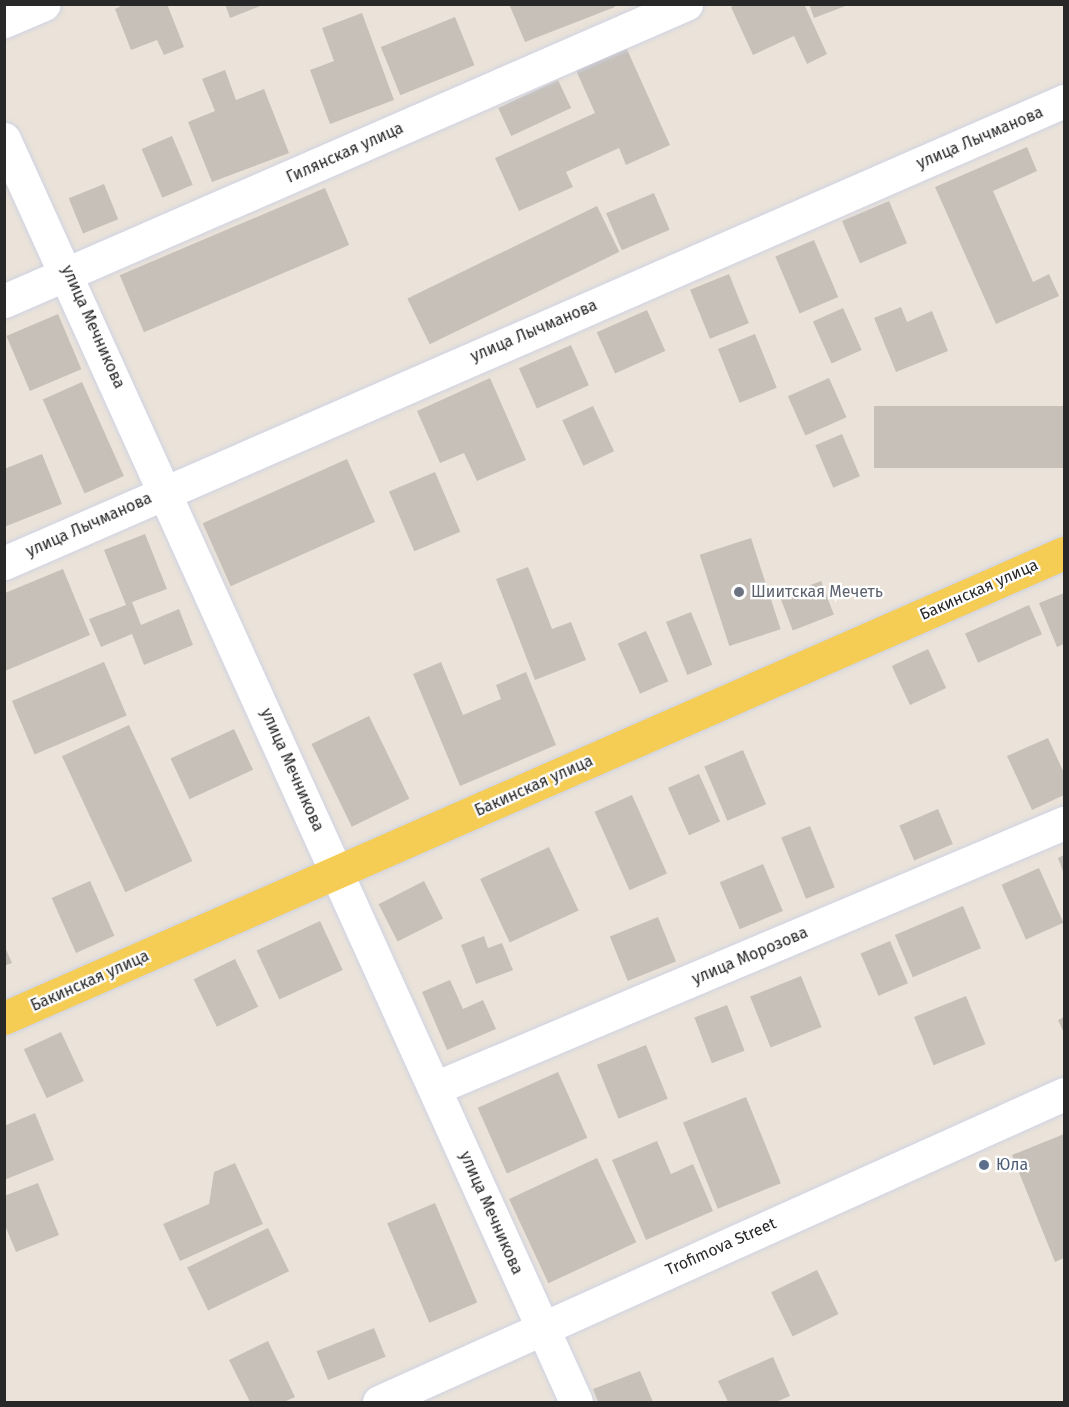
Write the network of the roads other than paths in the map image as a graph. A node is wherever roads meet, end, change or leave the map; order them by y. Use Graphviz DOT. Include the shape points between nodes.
graph roads {
  1 [pos="44,4"];
  2 [pos="686,4"];
  3 [pos="4,21"];
  4 [pos="1065,101"];
  5 [pos="4,138"];
  6 [pos="69,273"];
  7 [pos="4,301"];
  8 [pos="167,491"];
  9 [pos="1065,553"];
  10 [pos="4,563"];
  11 [pos="1065,823"];
  12 [pos="338,872"];
  13 [pos="4,1018"];
  14 [pos="435,1088"];
  15 [pos="1065,1095"];
  16 [pos="543,1326"];
  17 [pos="379,1402"];
  18 [pos="576,1402"];
  1 -- 3 [label="street"];
  2 -- 6 [label="street, Гилянская улица"];
  4 -- 8 [label="street, улица Лычманова"];
  5 -- 6 [label="street, улица Мечникова"];
  6 -- 7 [label="street, Гилянская улица"];
  6 -- 8 [label="street, улица Мечникова"];
  8 -- 10 [label="street, улица Лычманова"];
  8 -- 12 [label="street, улица Мечникова"];
  9 -- 12 [label="main road, Бакинская улица"];
  11 -- 14 [label="street, улица Морозова"];
  12 -- 13 [label="main road, Бакинская улица"];
  12 -- 14 [label="street, улица Мечникова"];
  14 -- 16 [label="street, улица Мечникова"];
  15 -- 16 [label="street, Trofimova Street"];
  16 -- 17 [label="street, Trofimova Street"];
  16 -- 18 [label="street, улица Мечникова"];
}
